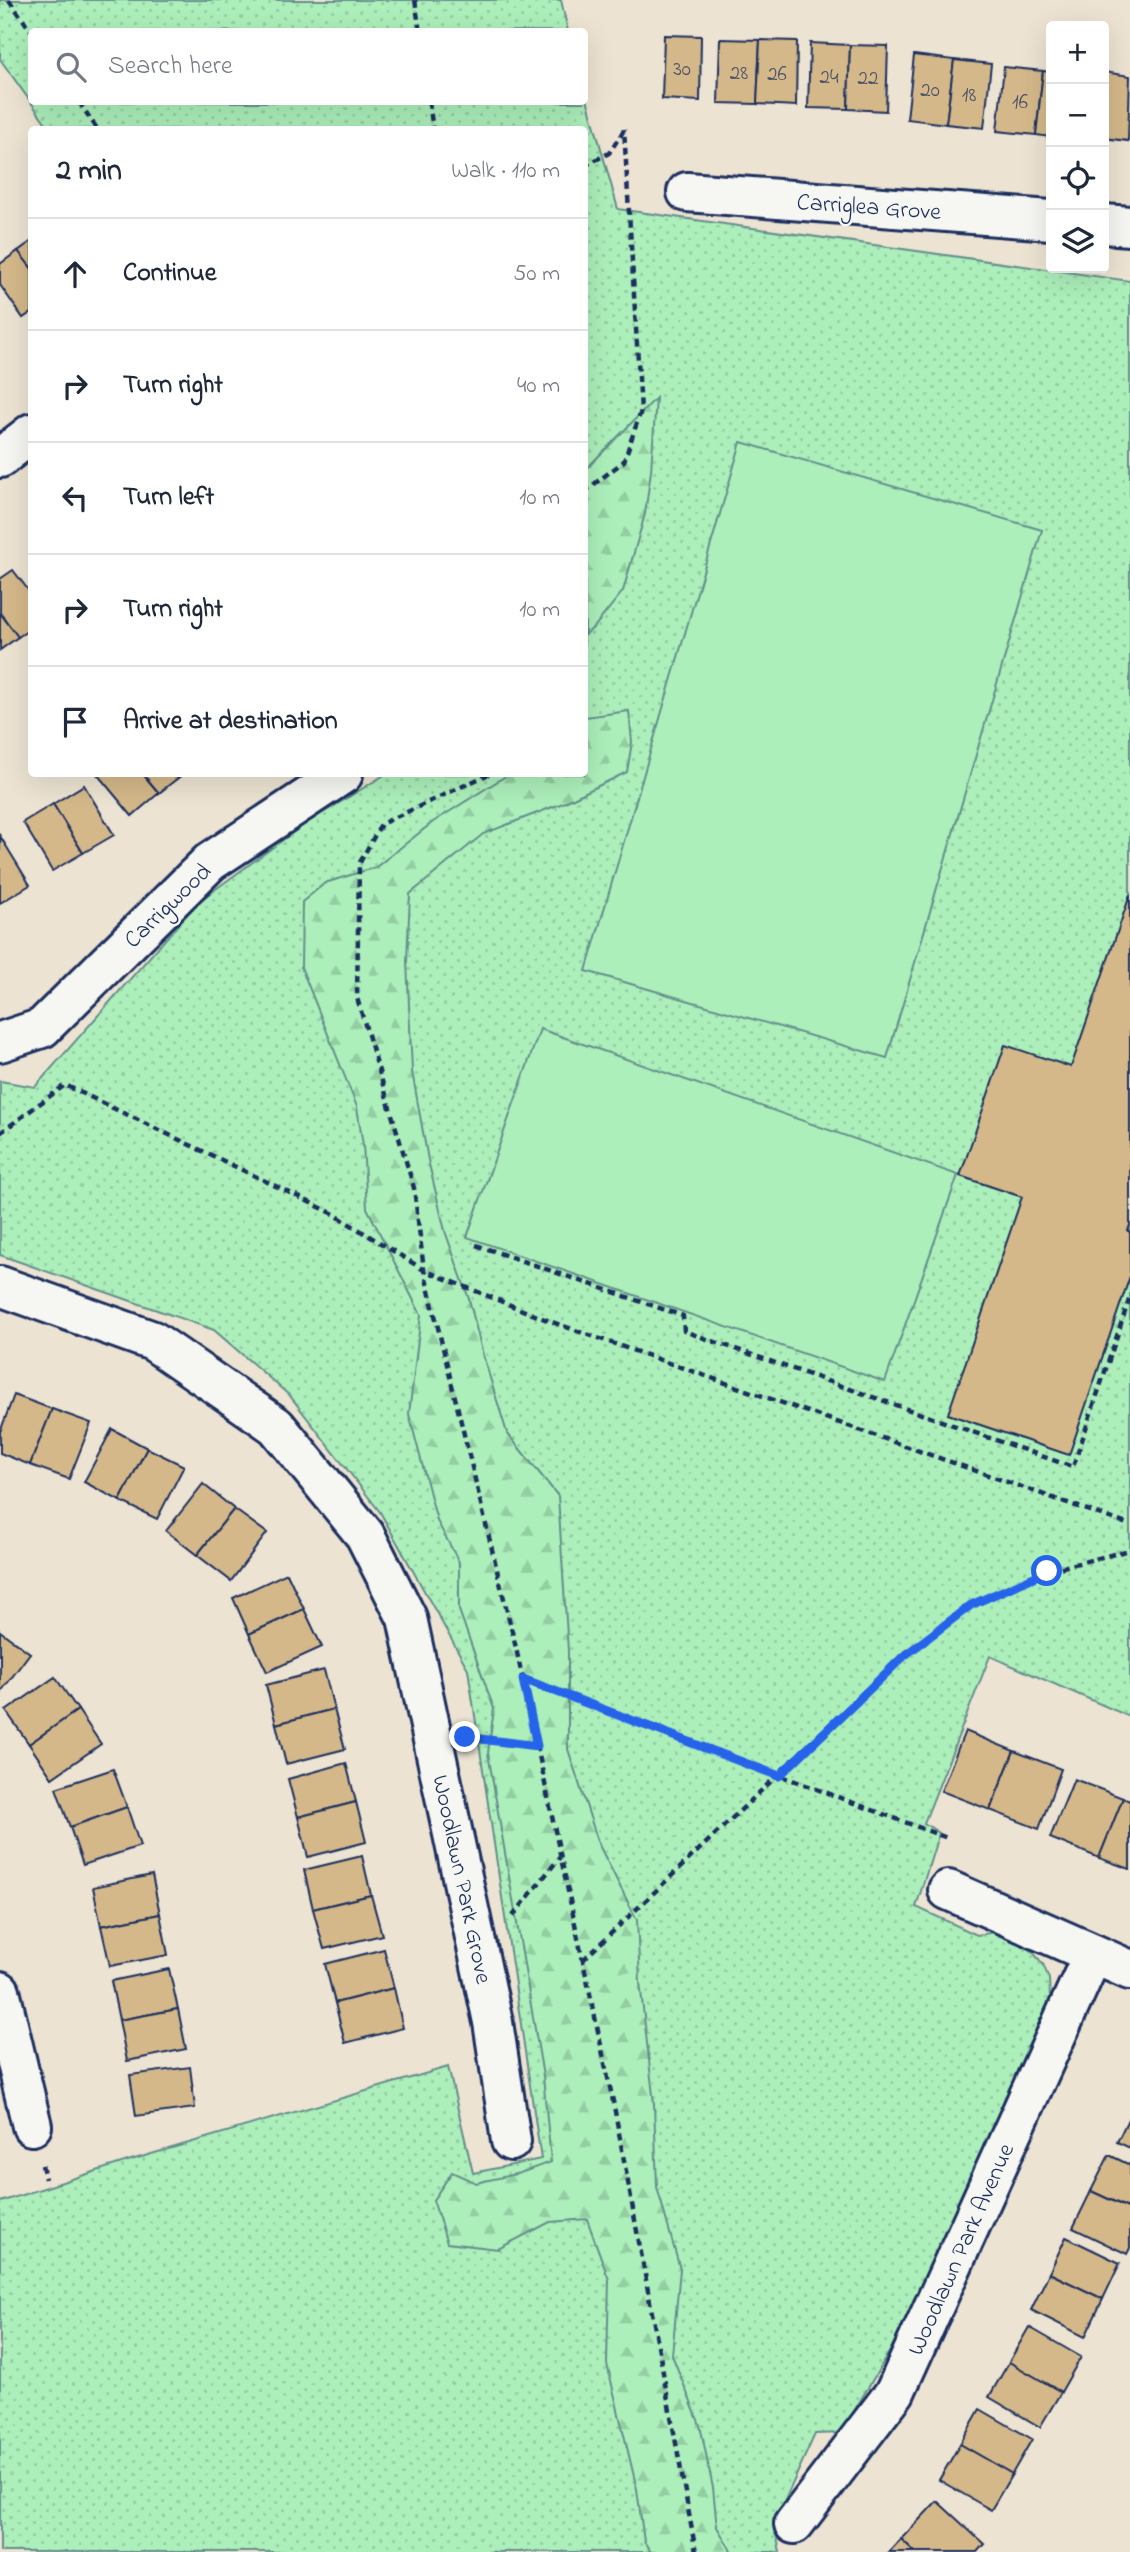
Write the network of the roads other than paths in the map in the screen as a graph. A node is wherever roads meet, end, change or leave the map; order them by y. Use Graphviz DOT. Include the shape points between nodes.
graph roads {
  1 [pos="687,192"];
  2 [pos="1046,220"];
  3 [pos="1109,224"];
  4 [pos="1130,226"];
  5 [pos="28,436"];
  6 [pos="0,458"];
  7 [pos="338,777"];
  8 [pos="0,1042"];
  9 [pos="0,1286"];
  10 [pos="948,1890"];
  11 [pos="1093,1954"];
  12 [pos="1130,1970"];
  13 [pos="0,1991"];
  14 [pos="510,2141"];
  15 [pos="37,2143"];
  16 [pos="794,2524"];
  1 -- 2 [label="street, Carriglea Grove"];
  3 -- 4 [label="street"];
  5 -- 6 [label="street"];
  7 -- 8 [label="street, Carrigwood" via="210,862 42,1028"];
  9 -- 14 [label="street, Woodlawn Park Grove" via="153,1341 276,1426 365,1535 407,1618 493,2022"];
  10 -- 11 [label="street"];
  11 -- 12 [label="street"];
  11 -- 16 [label="street, Woodlawn Park Avenue" via="895,2392"];
  13 -- 15 [label="street"];
}
